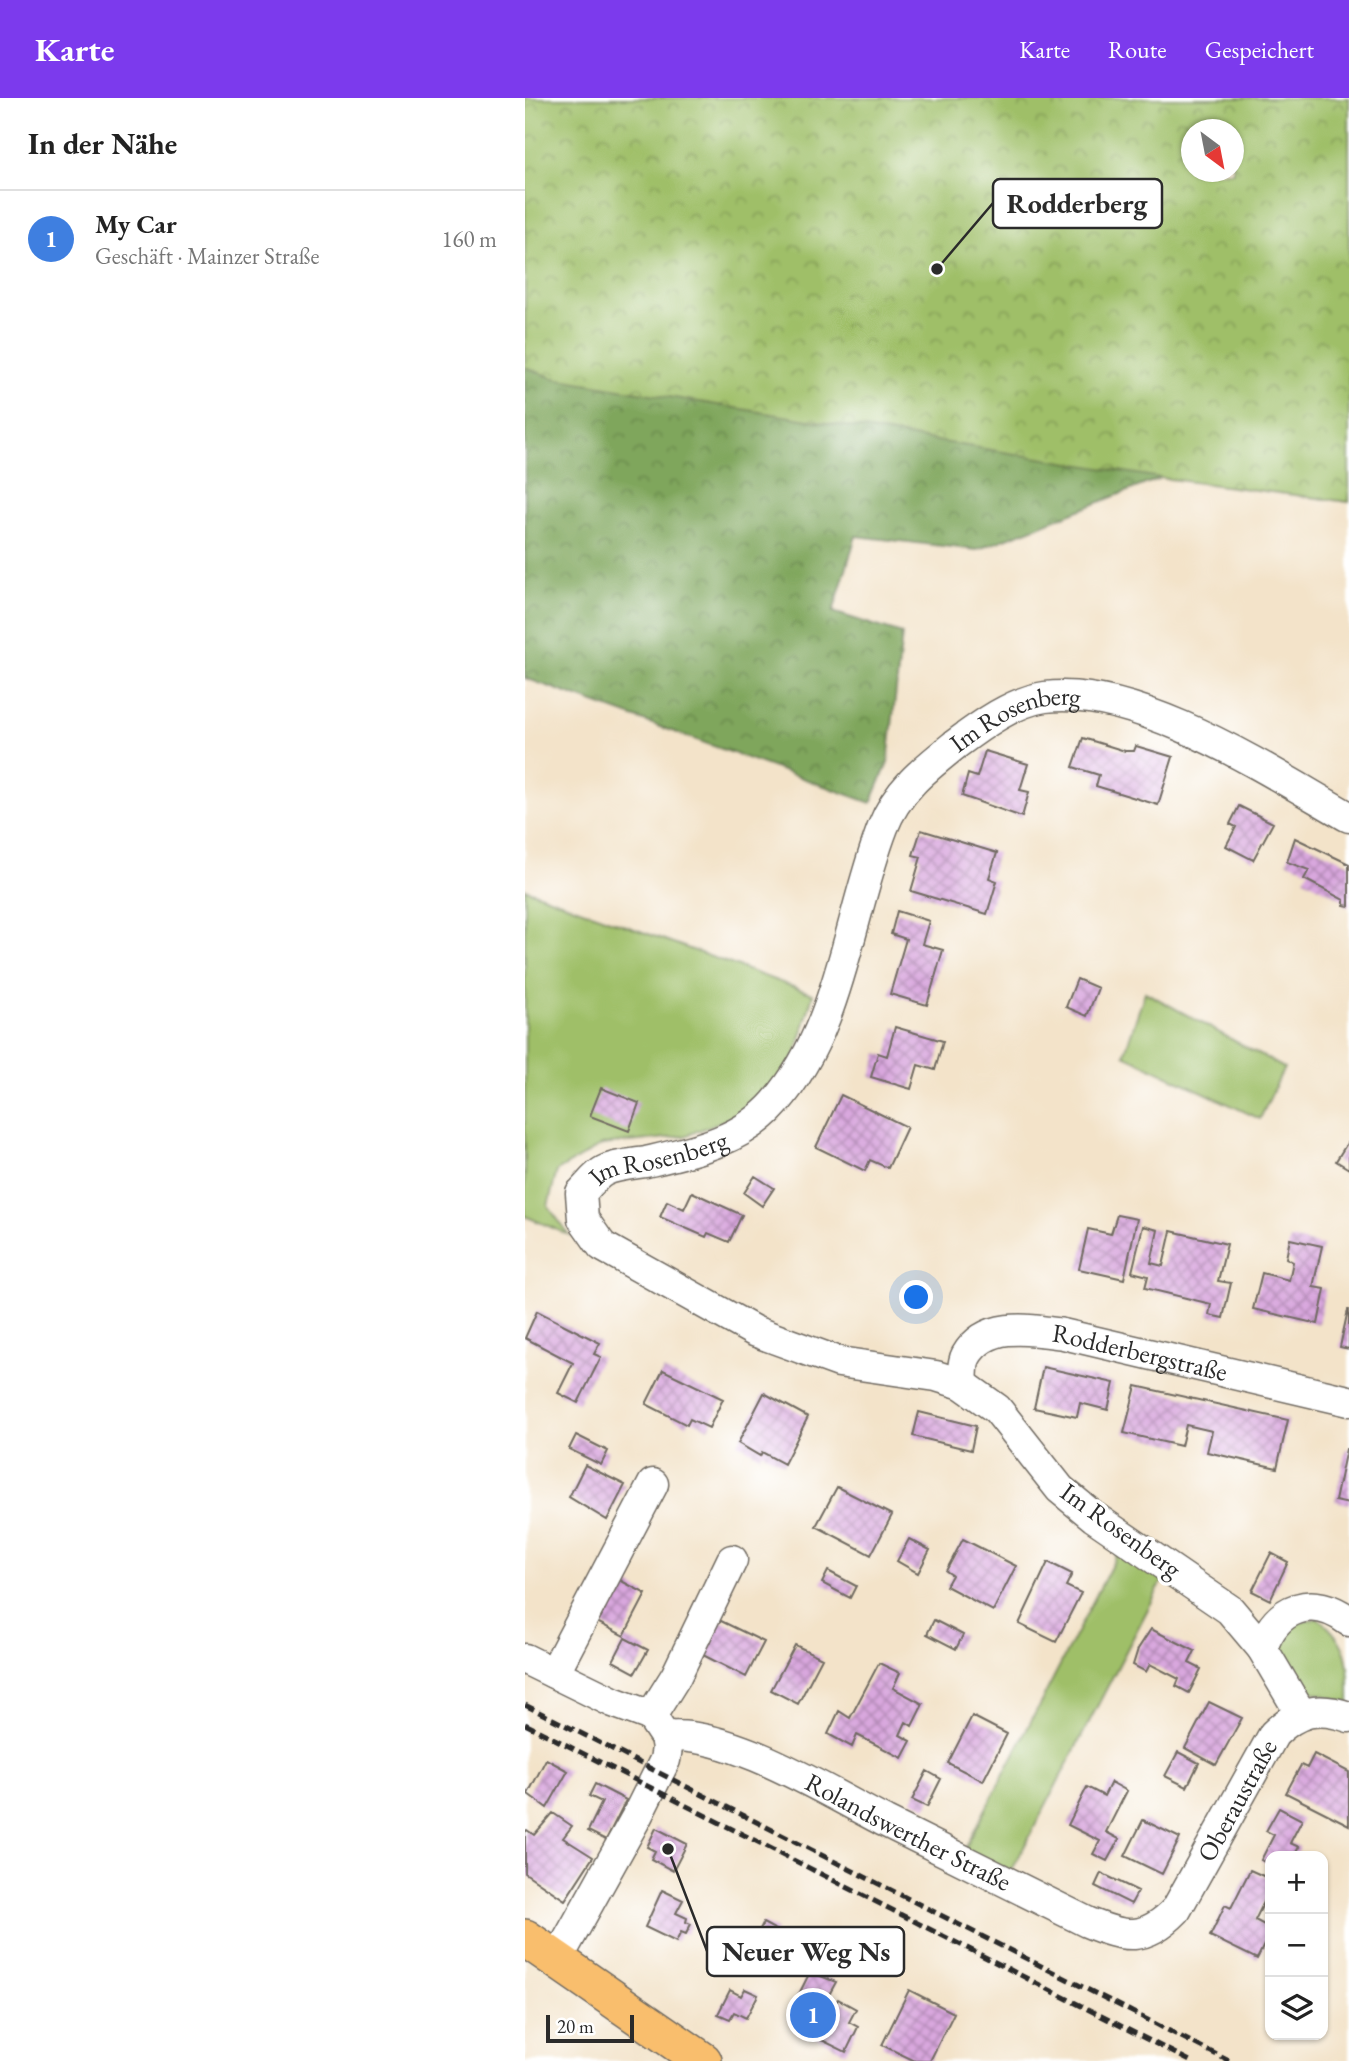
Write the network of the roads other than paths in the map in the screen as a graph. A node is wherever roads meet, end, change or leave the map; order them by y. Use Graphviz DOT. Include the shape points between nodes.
graph roads {
  1 [pos="1349,817"];
  2 [pos="962,1384"];
  3 [pos="1349,1401"];
  4 [pos="653,1484"];
  5 [pos="733,1560"];
  6 [pos="1349,1621"];
  7 [pos="1262,1648"];
  8 [pos="525,1658"];
  9 [pos="554,1673"];
  10 [pos="1301,1714"];
  11 [pos="1349,1717"];
  12 [pos="658,1727"];
  13 [pos="1148,1932"];
  14 [pos="525,1938"];
  15 [pos="557,1960"];
  16 [pos="703,2061"];
  1 -- 2 [label="street, Im Rosenberg" via="1166,718 1094,700 1044,697 989,719 924,769 897,797 883,827 809,1056 774,1104 740,1133 691,1152 603,1171 581,1193 583,1219 601,1246 754,1331 839,1362"];
  2 -- 3 [label="street, Rodderbergstraße" via="965,1358 986,1335 1022,1328"];
  2 -- 7 [label="street, Im Rosenberg" via="997,1409 1060,1489 1230,1611"];
  4 -- 9 [label="street"];
  5 -- 12 [label="street" via="676,1676"];
  6 -- 7 [label="street" via="1333,1609 1307,1605 1279,1619"];
  7 -- 10 [label="street, Im Rosenberg"];
  8 -- 9 [label="street, Rolandswerther Straße"];
  9 -- 12 [label="street, Rolandswerther Straße"];
  10 -- 11 [label="street" via="1317,1709"];
  10 -- 13 [label="street, Oberaustraße" via="1273,1734 1176,1910"];
  12 -- 13 [label="street, Rolandswerther Straße" via="731,1747 797,1776 1113,1933"];
  12 -- 15 [label="street" via="665,1760"];
  14 -- 15 [label="main road"];
  15 -- 16 [label="main road"];
}
